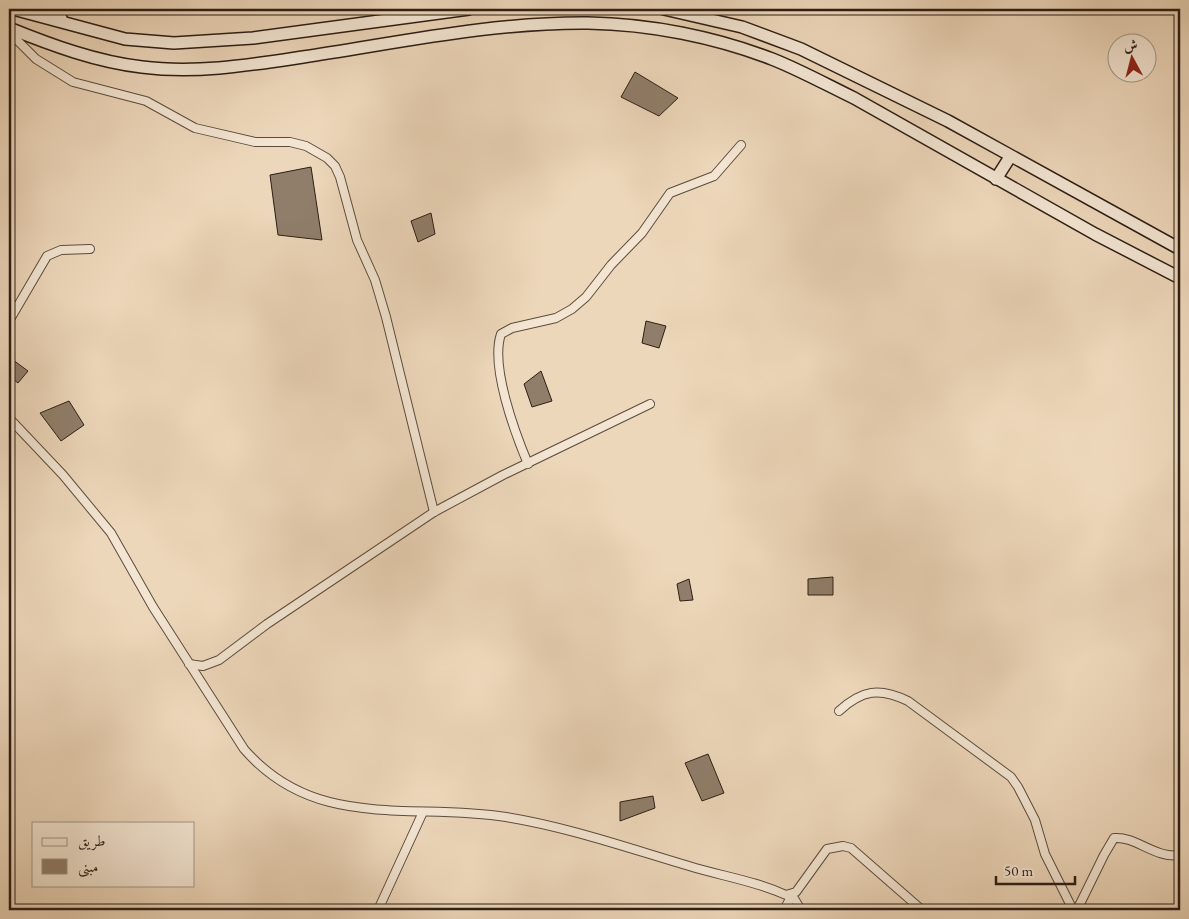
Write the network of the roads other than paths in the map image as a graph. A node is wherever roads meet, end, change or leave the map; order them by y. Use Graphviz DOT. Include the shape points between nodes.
graph roads {
  1 [pos="13,9"];
  2 [pos="43,9"];
  3 [pos="469,9"];
  4 [pos="664,9"];
  5 [pos="9,28"];
  6 [pos="85,30"];
  7 [pos="9,32"];
  8 [pos="741,145"];
  9 [pos="1010,157"];
  10 [pos="996,179"];
  11 [pos="90,249"];
  12 [pos="1180,249"];
  13 [pos="1180,278"];
  14 [pos="9,322"];
  15 [pos="650,404"];
  16 [pos="9,418"];
  17 [pos="528,464"];
  18 [pos="434,512"];
  19 [pos="189,664"];
  20 [pos="839,711"];
  21 [pos="423,812"];
  22 [pos="1180,855"];
  23 [pos="792,895"];
  24 [pos="378,910"];
  25 [pos="784,910"];
  26 [pos="801,910"];
  27 [pos="922,910"];
  28 [pos="1073,910"];
  29 [pos="1077,910"];
  1 -- 6 [label="main road"];
  2 -- 6 [label="main road"];
  3 -- 6 [label="main road" via="174,44 125,39"];
  4 -- 9 [label="main road" via="742,27 801,49 948,121"];
  5 -- 10 [label="main road" via="51,45 102,58 142,67 187,70 275,61 514,27 590,23 679,33 772,59 854,98"];
  7 -- 18 [label="street" via="36,59 73,82 146,101 195,128 255,142 290,142 306,146 327,158 340,178 357,240 375,280"];
  8 -- 17 [label="street" via="714,176 670,193 642,233 572,309 556,318 512,328 501,334 505,401"];
  9 -- 10 [label="main road"];
  9 -- 12 [label="main road"];
  10 -- 13 [label="main road"];
  11 -- 14 [label="street" via="62,250 47,256"];
  15 -- 17 [label="street"];
  16 -- 19 [label="street" via="63,475 111,533"];
  17 -- 18 [label="street"];
  18 -- 19 [label="street" via="219,660 203,666"];
  19 -- 21 [label="street" via="244,750 274,778 312,798 347,807"];
  20 -- 28 [label="street" via="862,694 892,694 908,701 1011,777 1035,820 1045,854"];
  21 -- 23 [label="street" via="478,813 558,828"];
  21 -- 24 [label="street"];
  22 -- 29 [label="street" via="1162,854 1128,840 1114,838"];
  23 -- 25 [label="street"];
  23 -- 26 [label="street"];
  23 -- 27 [label="street" via="827,849 842,846 851,848"];
}
